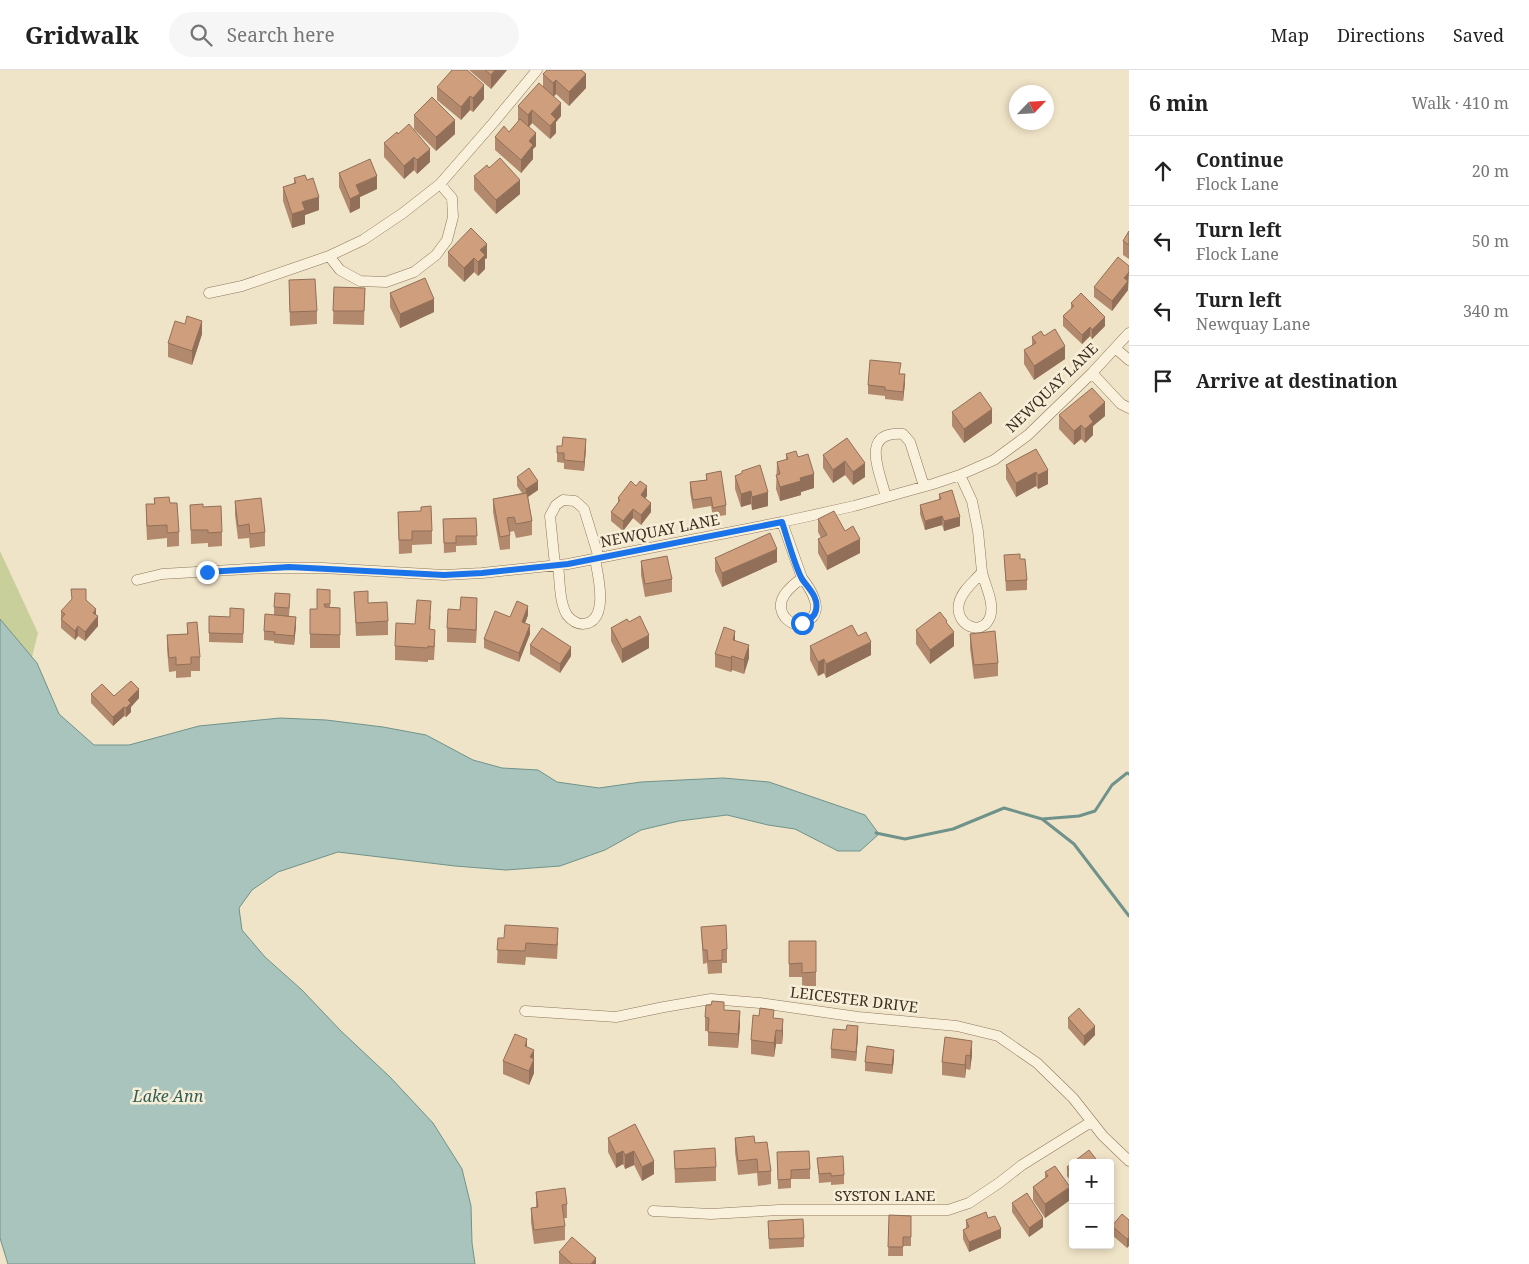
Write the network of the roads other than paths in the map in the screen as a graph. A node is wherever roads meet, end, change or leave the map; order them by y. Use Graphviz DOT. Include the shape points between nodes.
graph roads {
  1 [pos="537,70"];
  2 [pos="440,184"];
  3 [pos="329,256"];
  4 [pos="209,294"];
  5 [pos="1129,333"];
  6 [pos="1115,348"];
  7 [pos="1129,360"];
  8 [pos="1092,373"];
  9 [pos="1129,408"];
  10 [pos="960,475"];
  11 [pos="924,486"];
  12 [pos="886,497"];
  13 [pos="782,522"];
  14 [pos="597,559"];
  15 [pos="557,565"];
  16 [pos="982,572"];
  17 [pos="802,578"];
  18 [pos="137,580"];
  19 [pos="525,1011"];
  20 [pos="1092,1122"];
  21 [pos="1129,1161"];
  22 [pos="653,1211"];
  1 -- 2 [label="street"];
  2 -- 3 [label="street" via="363,240"];
  2 -- 3 [label="street" via="452,198 453,217 447,240 436,255 414,272 386,282 360,281 340,270"];
  3 -- 4 [label="street"];
  5 -- 6 [label="street, NEWQUAY LANE"];
  6 -- 7 [label="street"];
  6 -- 8 [label="street, NEWQUAY LANE"];
  8 -- 9 [label="street" via="1121,404"];
  8 -- 10 [label="street, NEWQUAY LANE" via="1028,435 994,460"];
  10 -- 11 [label="street, NEWQUAY LANE"];
  10 -- 16 [label="street" via="972,501"];
  11 -- 12 [label="street, NEWQUAY LANE"];
  11 -- 12 [label="street" via="910,442 903,434 891,434 876,444 874,456"];
  12 -- 13 [label="street, NEWQUAY LANE"];
  13 -- 14 [label="street, NEWQUAY LANE"];
  13 -- 17 [label="street"];
  14 -- 15 [label="street, NEWQUAY LANE"];
  14 -- 15 [label="street" via="600,608 594,619 584,624 574,622 566,613"];
  14 -- 15 [label="street" via="584,509 575,501 563,500 550,516"];
  15 -- 18 [label="street, NEWQUAY LANE" via="444,575 265,568 162,574"];
  16 -- 16 [label="street" via="963,593 959,603 958,613 962,622 970,627 979,627 990,616 992,604"];
  19 -- 20 [label="street, LEICESTER DRIVE" via="616,1017 711,999 958,1026 998,1036 1037,1063"];
  20 -- 21 [label="street, LEICESTER DRIVE"];
  20 -- 22 [label="street, SYSTON LANE" via="969,1202 948,1210 779,1210 711,1214"];
}
